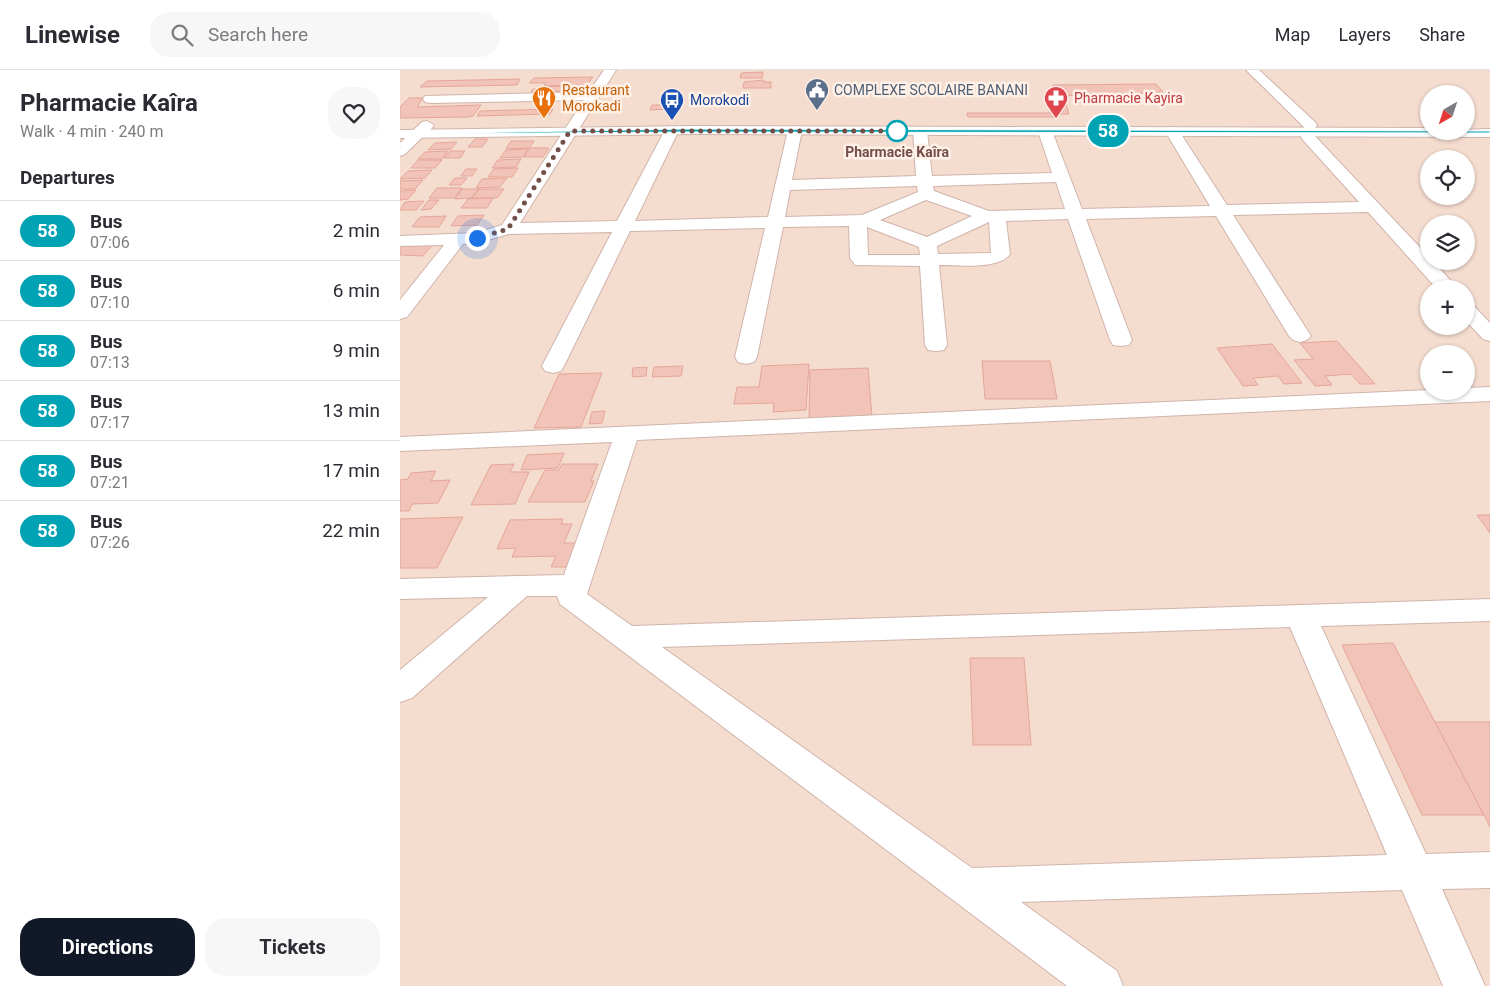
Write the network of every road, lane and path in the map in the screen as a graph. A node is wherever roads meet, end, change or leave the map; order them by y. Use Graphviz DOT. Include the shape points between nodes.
graph roads {
  1 [pos="610,70"];
  2 [pos="1252,70"];
  3 [pos="594,96"];
  4 [pos="430,99"];
  5 [pos="1420,125"];
  6 [pos="1475,125"];
  7 [pos="400,126"];
  8 [pos="1490,126"];
  9 [pos="573,127"];
  10 [pos="422,130"];
  11 [pos="672,130"];
  12 [pos="795,130"];
  13 [pos="920,131"];
  14 [pos="1045,131"];
  15 [pos="1172,131"];
  16 [pos="1309,131"];
  17 [pos="1490,133"];
  18 [pos="400,134"];
  19 [pos="400,152"];
  20 [pos="1062,177"];
  21 [pos="784,184"];
  22 [pos="925,188"];
  23 [pos="1373,207"];
  24 [pos="1221,210"];
  25 [pos="1075,214"];
  26 [pos="992,216"];
  27 [pos="862,220"];
  28 [pos="775,222"];
  29 [pos="624,226"];
  30 [pos="508,229"];
  31 [pos="458,239"];
  32 [pos="400,240"];
  33 [pos="928,252"];
  34 [pos="1440,280"];
  35 [pos="400,313"];
  36 [pos="1475,319"];
  37 [pos="1490,335"];
  38 [pos="1300,336"];
  39 [pos="1120,340"];
  40 [pos="936,345"];
  41 [pos="746,357"];
  42 [pos="554,366"];
  43 [pos="1490,394"];
  44 [pos="627,434"];
  45 [pos="400,444"];
  46 [pos="576,585"];
  47 [pos="520,586"];
  48 [pos="400,589"];
  49 [pos="1490,610"];
  50 [pos="1301,616"];
  51 [pos="626,637"];
  52 [pos="400,689"];
  53 [pos="1490,870"];
  54 [pos="1414,873"];
  55 [pos="965,886"];
  56 [pos="1102,986"];
  57 [pos="1464,986"];
  1 -- 3 [label="street"];
  2 -- 16 [label="street"];
  3 -- 4 [label="street"];
  3 -- 9 [label="street"];
  5 -- 16 [label="street"];
  6 -- 8 [label="street"];
  7 -- 10 [label="street"];
  9 -- 10 [label="street"];
  9 -- 11 [label="street"];
  9 -- 16 [label="street"];
  9 -- 30 [label="street"];
  10 -- 18 [label="street"];
  10 -- 19 [label="street"];
  11 -- 12 [label="street"];
  11 -- 29 [label="street"];
  12 -- 13 [label="street"];
  12 -- 21 [label="street"];
  13 -- 14 [label="street"];
  13 -- 22 [label="street"];
  14 -- 15 [label="street"];
  14 -- 20 [label="street"];
  15 -- 17 [label="street"];
  15 -- 24 [label="street"];
  16 -- 23 [label="street"];
  20 -- 22 [label="street"];
  20 -- 25 [label="street"];
  21 -- 22 [label="street"];
  21 -- 28 [label="street"];
  22 -- 26 [label="street"];
  22 -- 27 [label="street"];
  23 -- 24 [label="street"];
  23 -- 34 [label="street"];
  24 -- 25 [label="street"];
  24 -- 38 [label="street"];
  25 -- 26 [label="street"];
  25 -- 39 [label="street"];
  26 -- 33 [label="street"];
  26 -- 33 [label="street" via="1000,256 989,259"];
  27 -- 28 [label="street"];
  27 -- 33 [label="street"];
  27 -- 33 [label="street" via="859,258 862,261"];
  28 -- 29 [label="street"];
  28 -- 41 [label="street"];
  29 -- 30 [label="street"];
  29 -- 42 [label="street"];
  30 -- 31 [label="street" via="491,236"];
  31 -- 32 [label="street"];
  31 -- 35 [label="street"];
  33 -- 40 [label="street"];
  36 -- 37 [label="street"];
  43 -- 44 [label="street"];
  44 -- 45 [label="street"];
  44 -- 46 [label="street"];
  46 -- 47 [label="street"];
  46 -- 51 [label="street" via="571,597"];
  47 -- 48 [label="street"];
  47 -- 52 [label="street"];
  49 -- 50 [label="street"];
  50 -- 51 [label="street"];
  50 -- 54 [label="street"];
  51 -- 55 [label="street"];
  53 -- 54 [label="street"];
  54 -- 55 [label="street"];
  54 -- 57 [label="street"];
  55 -- 56 [label="street"];
}
